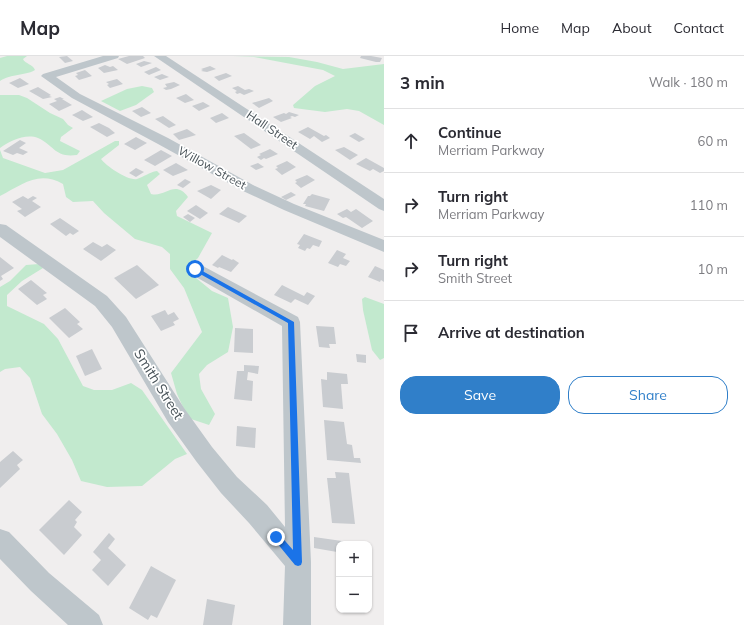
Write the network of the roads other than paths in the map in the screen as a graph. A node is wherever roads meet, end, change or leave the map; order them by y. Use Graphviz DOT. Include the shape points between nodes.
graph roads {
  1 [pos="114,56"];
  2 [pos="159,56"];
  3 [pos="384,206"];
  4 [pos="0,229"];
  5 [pos="384,246"];
  6 [pos="195,269"];
  7 [pos="0,541"];
  8 [pos="298,562"];
  9 [pos="89,625"];
  10 [pos="297,625"];
  1 -- 5 [label="street, Willow Street" via="47,76 76,96 248,188"];
  2 -- 3 [label="street, Hall Street"];
  4 -- 8 [label="street, Smith Street" via="101,301 120,322 176,415 204,454"];
  6 -- 8 [label="street" via="291,322"];
  7 -- 9 [label="street" via="40,582"];
  8 -- 10 [label="street"];
}
